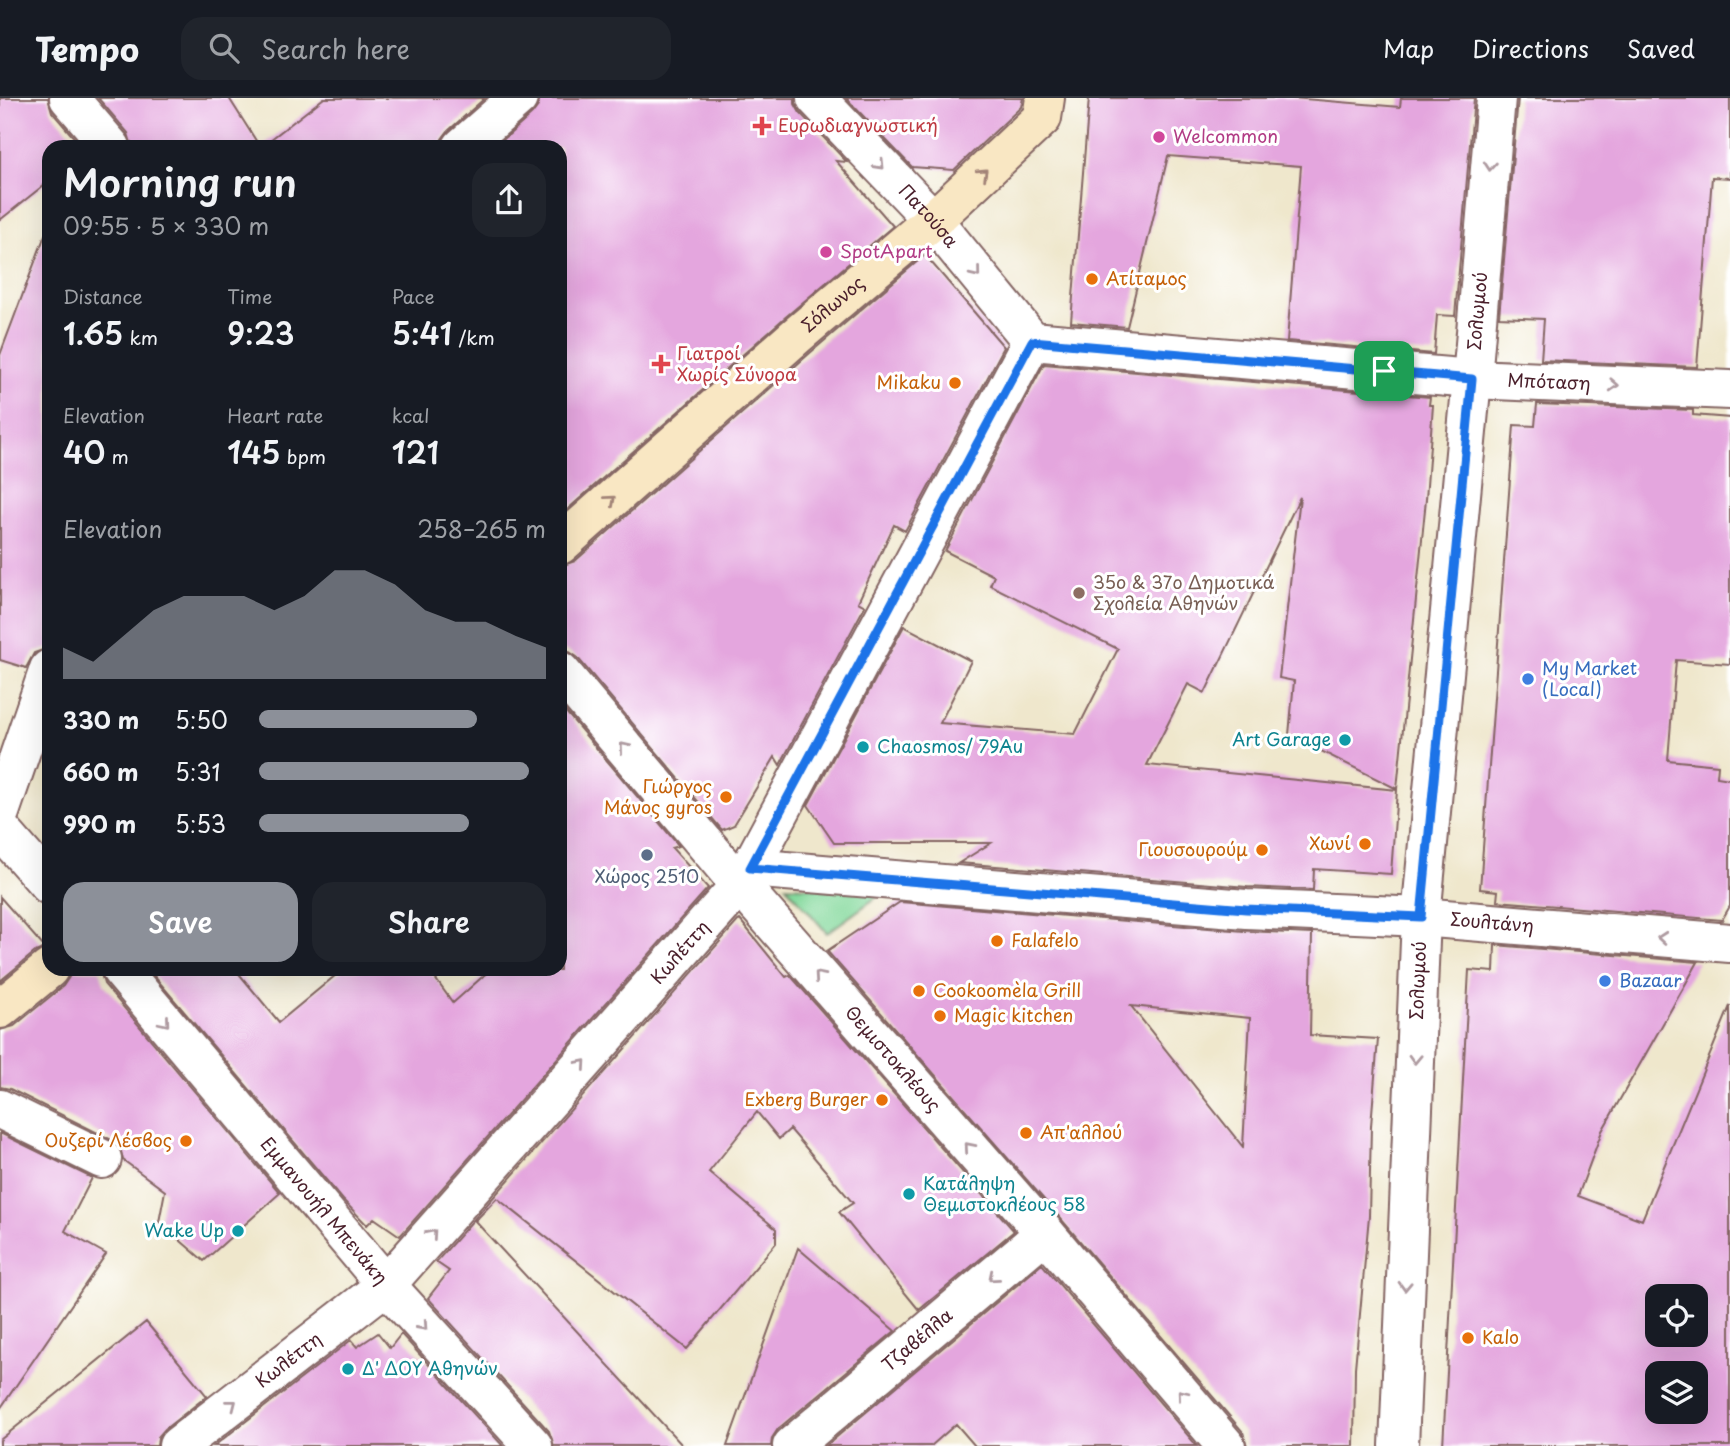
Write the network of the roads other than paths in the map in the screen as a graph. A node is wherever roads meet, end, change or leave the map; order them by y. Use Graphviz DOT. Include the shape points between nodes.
graph roads {
  1 [pos="69,98"];
  2 [pos="518,98"];
  3 [pos="816,98"];
  4 [pos="1496,98"];
  5 [pos="1044,108"];
  6 [pos="105,140"];
  7 [pos="470,140"];
  8 [pos="933,220"];
  9 [pos="1032,341"];
  10 [pos="1472,379"];
  11 [pos="1730,390"];
  12 [pos="567,539"];
  13 [pos="567,679"];
  14 [pos="42,689"];
  15 [pos="0,812"];
  16 [pos="0,829"];
  17 [pos="42,877"];
  18 [pos="745,877"];
  19 [pos="1421,917"];
  20 [pos="1730,943"];
  21 [pos="42,974"];
  22 [pos="126,976"];
  23 [pos="0,1009"];
  24 [pos="0,1109"];
  25 [pos="102,1159"];
  26 [pos="1045,1233"];
  27 [pos="386,1286"];
  28 [pos="178,1446"];
  29 [pos="533,1446"];
  30 [pos="792,1446"];
  31 [pos="1226,1446"];
  32 [pos="1399,1446"];
  1 -- 6 [label="street"];
  2 -- 7 [label="street"];
  3 -- 8 [label="street, Πατούσα, one-way"];
  4 -- 10 [label="street, Σολωμού, one-way"];
  8 -- 5 [label="main road, Σόλωνος, one-way"];
  8 -- 9 [label="street, Πατούσα, one-way"];
  12 -- 8 [label="main road, Σόλωνος, one-way"];
  9 -- 10 [label="street, Μπόταση"];
  9 -- 18 [label="street, Κωλέττη"];
  10 -- 11 [label="street, Μπόταση, one-way"];
  10 -- 19 [label="street, Σολωμού"];
  18 -- 13 [label="street, Θεμιστοκλέους, one-way"];
  14 -- 15 [label="street"];
  16 -- 17 [label="street"];
  18 -- 19 [label="street, Σουλτάνη"];
  26 -- 18 [label="street, Θεμιστοκλέους, one-way"];
  27 -- 18 [label="street, Κωλέττη, one-way"];
  20 -- 19 [label="street, Σουλτάνη, one-way"];
  19 -- 32 [label="street, Σολωμού, one-way"];
  21 -- 23 [label="main road"];
  22 -- 27 [label="street, Εμμανουήλ Μπενάκη, one-way"];
  24 -- 25 [label="street"];
  26 -- 30 [label="street, Τζαβέλλα, one-way"];
  31 -- 26 [label="street, Θεμιστοκλέους, one-way"];
  28 -- 27 [label="street, Κωλέττη, one-way"];
  27 -- 29 [label="street, Εμμανουήλ Μπενάκη, one-way"];
}
